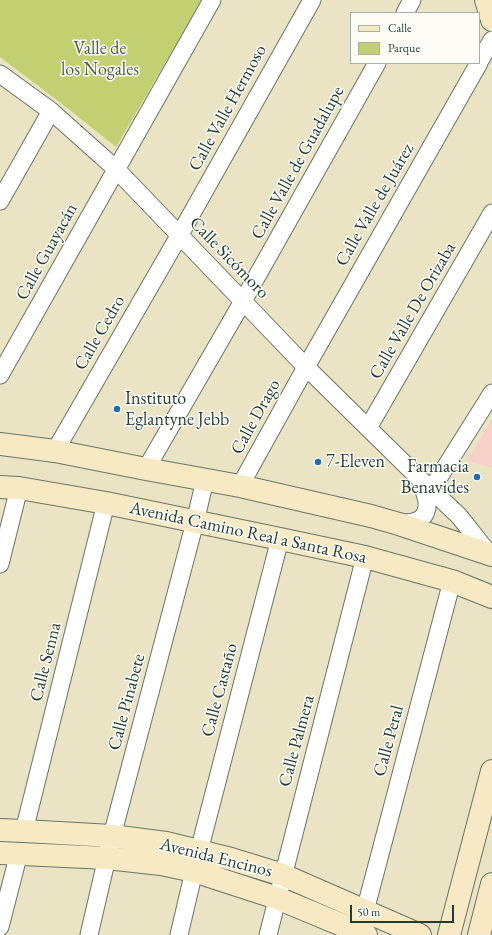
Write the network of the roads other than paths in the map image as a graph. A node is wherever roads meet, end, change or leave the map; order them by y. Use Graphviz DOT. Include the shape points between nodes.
graph roads {
  1 [pos="212,0"];
  2 [pos="312,0"];
  3 [pos="412,0"];
  4 [pos="486,0"];
  5 [pos="406,12"];
  6 [pos="492,20"];
  7 [pos="492,40"];
  8 [pos="480,61"];
  9 [pos="376,64"];
  10 [pos="478,64"];
  11 [pos="0,74"];
  12 [pos="51,111"];
  13 [pos="116,169"];
  14 [pos="0,201"];
  15 [pos="492,213"];
  16 [pos="179,236"];
  17 [pos="243,300"];
  18 [pos="306,367"];
  19 [pos="0,375"];
  20 [pos="492,393"];
  21 [pos="368,428"];
  22 [pos="0,444"];
  23 [pos="55,450"];
  24 [pos="146,469"];
  25 [pos="205,480"];
  26 [pos="426,485"];
  27 [pos="240,486"];
  28 [pos="9,487"];
  29 [pos="106,504"];
  30 [pos="195,522"];
  31 [pos="399,524"];
  32 [pos="280,539"];
  33 [pos="491,554"];
  34 [pos="366,558"];
  35 [pos="0,564"];
  36 [pos="452,581"];
  37 [pos="492,597"];
  38 [pos="492,771"];
  39 [pos="0,830"];
  40 [pos="24,831"];
  41 [pos="112,836"];
  42 [pos="10,853"];
  43 [pos="107,858"];
  44 [pos="196,861"];
  45 [pos="283,875"];
  46 [pos="492,884"];
  47 [pos="277,898"];
  48 [pos="365,911"];
  49 [pos="0,927"];
  50 [pos="89,935"];
  51 [pos="178,935"];
  52 [pos="268,935"];
  53 [pos="363,935"];
  54 [pos="420,935"];
  55 [pos="449,935"];
  56 [pos="479,935"];
  1 -- 13 [label="street, Calle Guayacán"];
  2 -- 16 [label="street, Calle Valle Hermoso"];
  3 -- 5 [label="street"];
  4 -- 6 [label="street"];
  7 -- 8 [label="street, Calle Valle de Juárez"];
  9 -- 17 [label="street, Calle Valle de Guadalupe"];
  10 -- 18 [label="street, Calle Valle de Juárez"];
  11 -- 12 [label="street, Calle Sicómoro"];
  12 -- 13 [label="street, Calle Sicómoro"];
  12 -- 14 [label="street"];
  13 -- 16 [label="street, Calle Sicómoro"];
  13 -- 19 [label="street, Calle Guayacán"];
  15 -- 21 [label="street, Calle Valle De Orizaba"];
  16 -- 17 [label="street, Calle Sicómoro"];
  16 -- 23 [label="street, Calle Cedro"];
  17 -- 18 [label="street, Calle Sicómoro"];
  17 -- 24 [label="street, Calle Valle de Guadalupe"];
  18 -- 21 [label="street, Calle Sicómoro"];
  18 -- 27 [label="street, Calle Drago"];
  20 -- 26 [label="street"];
  21 -- 26 [label="street, Calle Sicómoro"];
  22 -- 23 [label="street"];
  23 -- 24 [label="street"];
  24 -- 25 [label="street"];
  25 -- 27 [label="street"];
  25 -- 30 [label="street, Calle Pinabete"];
  26 -- 31 [label="street, Calle Sicómoro" via="425,514 414,522"];
  26 -- 33 [label="street, Calle Sicómoro" via="459,516"];
  27 -- 31 [label="street"];
  28 -- 29 [label="street, Avenida Camino Real a Santa Rosa"];
  28 -- 35 [label="street"];
  29 -- 30 [label="street, Avenida Camino Real a Santa Rosa"];
  29 -- 40 [label="street, Calle Senna"];
  30 -- 32 [label="street, Avenida Camino Real a Santa Rosa"];
  30 -- 41 [label="street, Calle Pinabete"];
  31 -- 33 [label="street"];
  32 -- 34 [label="street, Avenida Camino Real a Santa Rosa"];
  32 -- 44 [label="street, Calle Castaño"];
  34 -- 36 [label="street, Avenida Camino Real a Santa Rosa"];
  34 -- 45 [label="street, Calle Palmera"];
  36 -- 37 [label="street, Avenida Camino Real a Santa Rosa"];
  36 -- 48 [label="street, Calle Peral"];
  38 -- 55 [label="street"];
  39 -- 40 [label="street, Avenida Encinos"];
  40 -- 41 [label="street, Avenida Encinos"];
  41 -- 43 [label="street, Calle Pinabete"];
  41 -- 44 [label="street, Avenida Encinos" via="166,843"];
  42 -- 43 [label="street, Avenida Encinos"];
  42 -- 49 [label="street"];
  43 -- 44 [label="street, Avenida Encinos" via="161,864"];
  43 -- 50 [label="street, Calle Pinabete"];
  44 -- 45 [label="street, Avenida Encinos" via="231,859"];
  44 -- 47 [label="street, Avenida Encinos"];
  44 -- 51 [label="street, Calle Castaño"];
  45 -- 47 [label="street, Calle Palmera"];
  45 -- 48 [label="street, Avenida Encinos"];
  46 -- 56 [label="street"];
  47 -- 52 [label="street, Calle Palmera"];
  47 -- 53 [label="street, Avenida Encinos"];
  48 -- 54 [label="street, Avenida Encinos"];
}
